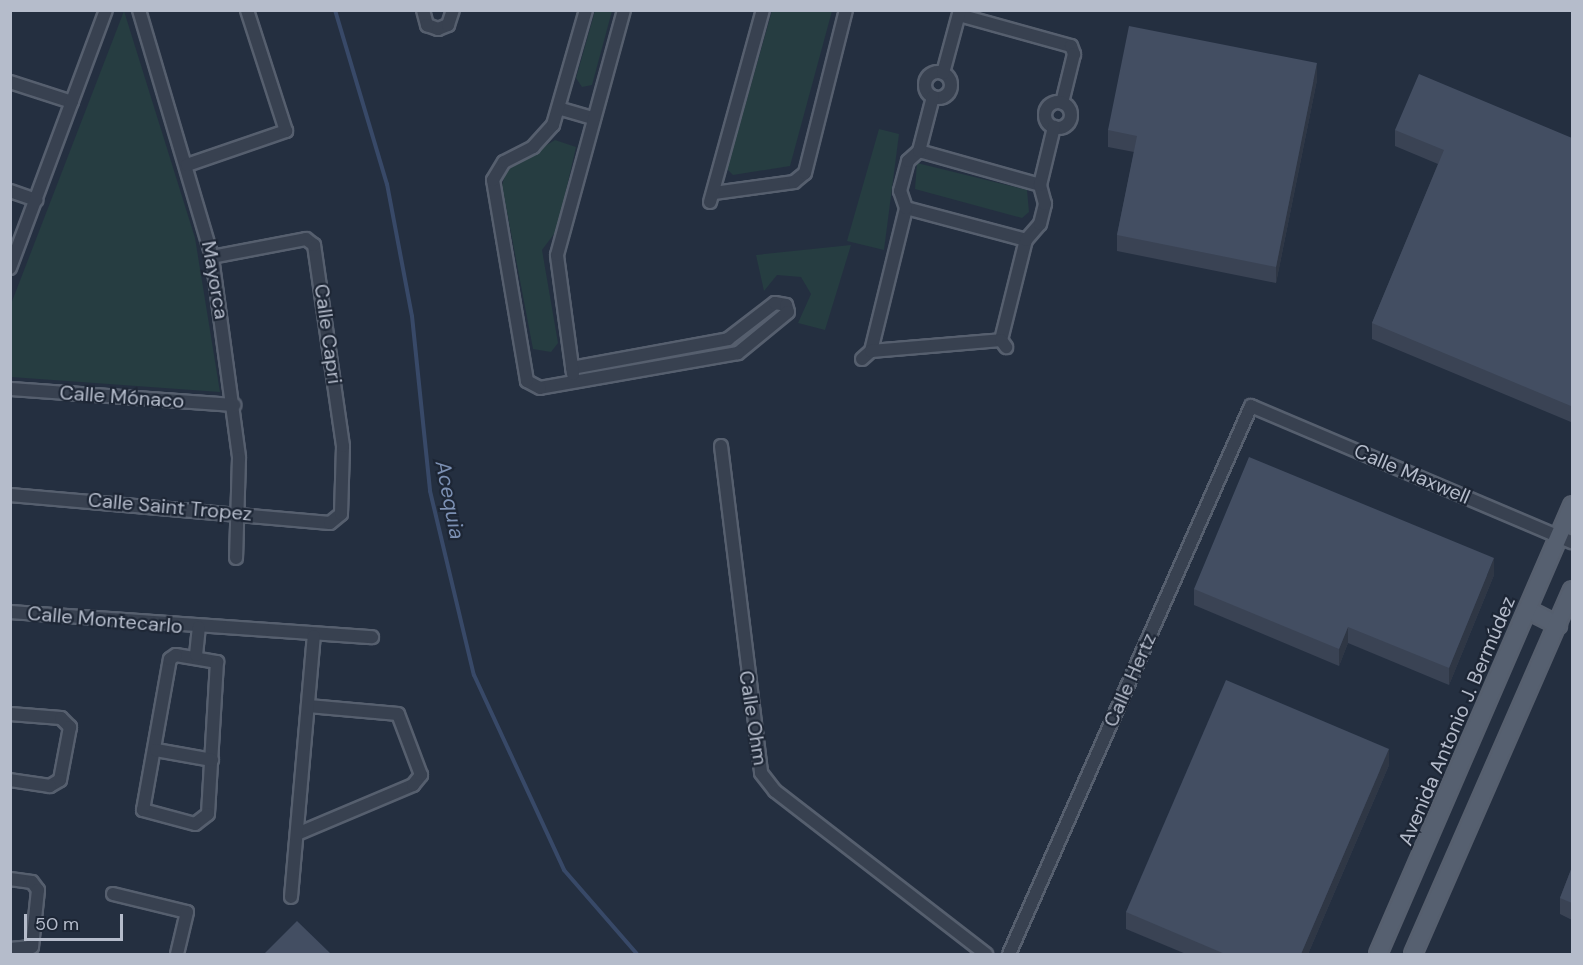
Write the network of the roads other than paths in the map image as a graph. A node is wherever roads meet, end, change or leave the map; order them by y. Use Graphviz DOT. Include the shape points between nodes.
graph roads {
  1 [pos="106,10"];
  2 [pos="139,10"];
  3 [pos="247,10"];
  4 [pos="423,10"];
  5 [pos="453,10"];
  6 [pos="586,10"];
  7 [pos="624,10"];
  8 [pos="763,10"];
  9 [pos="846,10"];
  10 [pos="959,13"];
  11 [pos="943,73"];
  12 [pos="10,82"];
  13 [pos="933,97"];
  14 [pos="72,102"];
  15 [pos="1062,103"];
  16 [pos="561,109"];
  17 [pos="592,118"];
  18 [pos="1054,127"];
  19 [pos="919,151"];
  20 [pos="187,165"];
  21 [pos="1040,184"];
  22 [pos="10,191"];
  23 [pos="36,200"];
  24 [pos="906,208"];
  25 [pos="1026,240"];
  26 [pos="212,257"];
  27 [pos="10,268"];
  28 [pos="682,348"];
  29 [pos="685,364"];
  30 [pos="572,368"];
  31 [pos="575,381"];
  32 [pos="10,388"];
  33 [pos="234,405"];
  34 [pos="1251,406"];
  35 [pos="721,446"];
  36 [pos="10,495"];
  37 [pos="1572,505"];
  38 [pos="239,512"];
  39 [pos="330,523"];
  40 [pos="1566,539"];
  41 [pos="236,558"];
  42 [pos="1572,590"];
  43 [pos="1528,610"];
  44 [pos="10,612"];
  45 [pos="1558,625"];
  46 [pos="199,627"];
  47 [pos="314,636"];
  48 [pos="372,637"];
  49 [pos="196,655"];
  50 [pos="308,706"];
  51 [pos="10,714"];
  52 [pos="156,750"];
  53 [pos="212,760"];
  54 [pos="10,780"];
  55 [pos="297,834"];
  56 [pos="10,879"];
  57 [pos="113,894"];
  58 [pos="291,897"];
  59 [pos="10,949"];
  60 [pos="177,954"];
  61 [pos="986,954"];
  62 [pos="1009,954"];
  63 [pos="1378,954"];
  64 [pos="1413,954"];
  1 -- 14 [label="street"];
  2 -- 20 [label="street, Mayorca"];
  3 -- 20 [label="street" via="286,131"];
  4 -- 5 [label="street" via="427,25 438,29 448,25"];
  6 -- 16 [label="street"];
  7 -- 17 [label="street"];
  8 -- 9 [label="street" via="712,198 794,182 805,173"];
  10 -- 11 [label="street"];
  10 -- 15 [label="street" via="1071,46 1074,54"];
  11 -- 13 [label="street" via="926,80"];
  11 -- 13 [label="street" via="951,81 950,91"];
  12 -- 14 [label="street"];
  13 -- 19 [label="street"];
  14 -- 23 [label="street"];
  15 -- 18 [label="street" via="1046,112"];
  15 -- 18 [label="street" via="1070,120"];
  16 -- 17 [label="street"];
  16 -- 31 [label="street" via="541,141 504,162 493,180 527,381 540,388"];
  17 -- 30 [label="street" via="557,255"];
  18 -- 21 [label="street"];
  19 -- 21 [label="street"];
  19 -- 24 [label="street" via="908,161 900,191"];
  20 -- 26 [label="street, Mayorca"];
  21 -- 25 [label="street" via="1045,204 1040,224"];
  22 -- 23 [label="street"];
  23 -- 27 [label="street"];
  24 -- 25 [label="street"];
  24 -- 25 [label="street" via="866,355 1004,344"];
  26 -- 33 [label="street, Mayorca"];
  26 -- 39 [label="street, Calle Capri" via="306,240 314,245 343,446 344,510"];
  28 -- 29 [label="street"];
  28 -- 29 [label="street" via="728,339 771,304 788,309 785,319 746,348"];
  28 -- 30 [label="street"];
  29 -- 31 [label="street"];
  30 -- 31 [label="street"];
  32 -- 33 [label="street, Calle Mónaco"];
  33 -- 38 [label="street, Mayorca"];
  34 -- 40 [label="street, Calle Maxwell"];
  34 -- 62 [label="street, Calle Hertz"];
  35 -- 61 [label="street, Calle Ohm" via="761,773 774,791"];
  36 -- 38 [label="street, Calle Saint Tropez"];
  37 -- 40 [label="main road, Avenida Antonio J. Bermúdez"];
  38 -- 39 [label="street, Calle Saint Tropez"];
  38 -- 41 [label="street, Mayorca"];
  40 -- 43 [label="main road, Avenida Antonio J. Bermúdez"];
  42 -- 45 [label="main road"];
  43 -- 45 [label="main road"];
  43 -- 63 [label="main road, Avenida Antonio J. Bermúdez"];
  44 -- 46 [label="street, Calle Montecarlo"];
  45 -- 64 [label="main road"];
  46 -- 47 [label="street, Calle Montecarlo"];
  46 -- 49 [label="street, Calle Montecarlo"];
  47 -- 48 [label="street, Calle Montecarlo"];
  47 -- 50 [label="street"];
  49 -- 52 [label="street, Calle Montecarlo" via="171,659"];
  49 -- 53 [label="street, Calle Montecarlo" via="217,662"];
  50 -- 55 [label="street"];
  50 -- 55 [label="street" via="398,714 421,775 413,785"];
  51 -- 54 [label="street" via="61,718 70,727 60,780 50,786"];
  52 -- 53 [label="street"];
  52 -- 53 [label="street, Calle Montecarlo" via="143,810 195,824 208,814"];
  55 -- 58 [label="street"];
  56 -- 59 [label="street" via="32,882 38,890 32,947"];
  57 -- 60 [label="street" via="187,912"];
}
